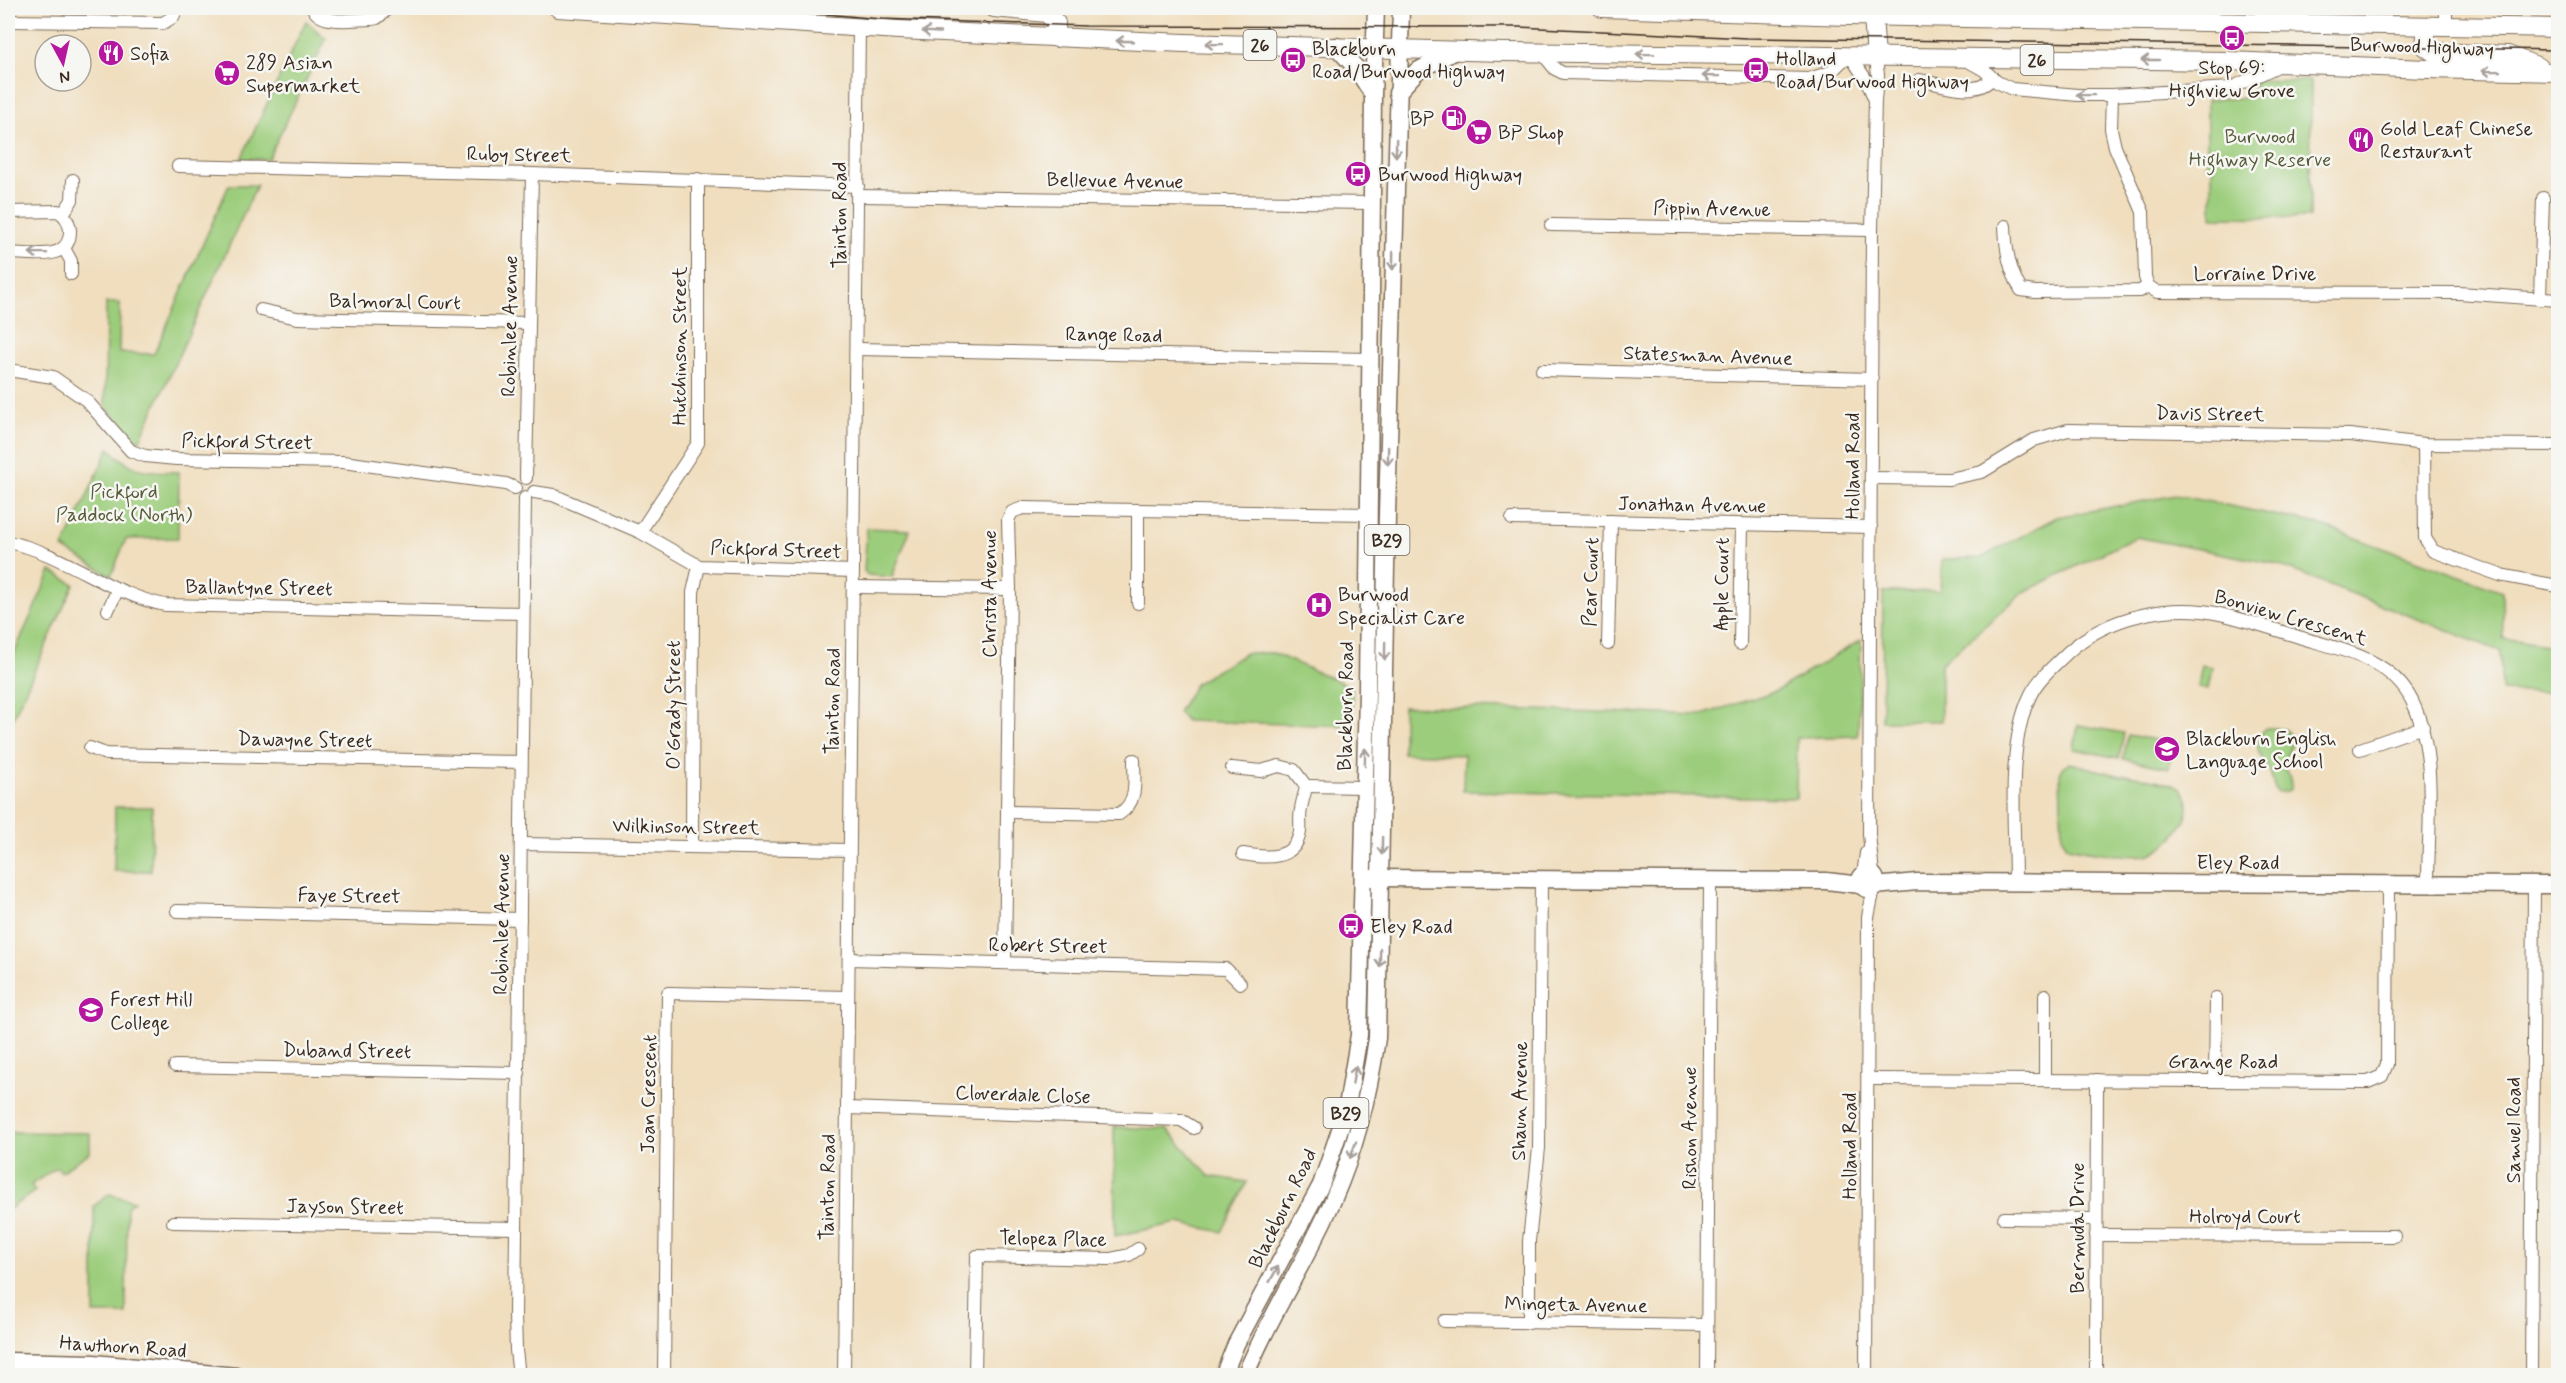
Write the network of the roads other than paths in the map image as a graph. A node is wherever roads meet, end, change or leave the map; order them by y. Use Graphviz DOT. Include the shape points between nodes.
graph roads {
  1 [pos="177,8"];
  2 [pos="313,8"];
  3 [pos="389,8"];
  4 [pos="558,8"];
  5 [pos="993,8"];
  6 [pos="1376,8"];
  7 [pos="1401,8"];
  8 [pos="1602,8"];
  9 [pos="2446,8"];
  10 [pos="2046,13"];
  11 [pos="2261,15"];
  12 [pos="1873,16"];
  13 [pos="8,21"];
  14 [pos="2437,26"];
  15 [pos="859,27"];
  16 [pos="2559,28"];
  17 [pos="1056,38"];
  18 [pos="1336,46"];
  19 [pos="1375,48"];
  20 [pos="1398,49"];
  21 [pos="1455,51"];
  22 [pos="1848,57"];
  23 [pos="1876,58"];
  24 [pos="1966,60"];
  25 [pos="2285,63"];
  26 [pos="2554,71"];
  27 [pos="1992,78"];
  28 [pos="1919,81"];
  29 [pos="1397,93"];
  30 [pos="1373,95"];
  31 [pos="2112,95"];
  32 [pos="1875,99"];
  33 [pos="178,166"];
  34 [pos="532,174"];
  35 [pos="698,179"];
  36 [pos="73,180"];
  37 [pos="858,191"];
  38 [pos="2543,198"];
  39 [pos="1371,203"];
  40 [pos="8,212"];
  41 [pos="63,214"];
  42 [pos="1551,225"];
  43 [pos="2005,226"];
  44 [pos="1872,230"];
  45 [pos="64,248"];
  46 [pos="8,253"];
  47 [pos="71,274"];
  48 [pos="2148,286"];
  49 [pos="2540,299"];
  50 [pos="2559,300"];
  51 [pos="261,310"];
  52 [pos="529,322"];
  53 [pos="857,349"];
  54 [pos="1371,358"];
  55 [pos="8,370"];
  56 [pos="1542,370"];
  57 [pos="1872,379"];
  58 [pos="2424,444"];
  59 [pos="2559,445"];
  60 [pos="526,478"];
  61 [pos="1872,478"];
  62 [pos="515,488"];
  63 [pos="530,495"];
  64 [pos="1138,511"];
  65 [pos="1369,514"];
  66 [pos="1387,514"];
  67 [pos="1512,519"];
  68 [pos="1611,521"];
  69 [pos="1742,525"];
  70 [pos="1871,527"];
  71 [pos="640,532"];
  72 [pos="8,542"];
  73 [pos="699,566"];
  74 [pos="853,572"];
  75 [pos="2559,586"];
  76 [pos="854,587"];
  77 [pos="118,589"];
  78 [pos="1010,589"];
  79 [pos="1138,603"];
  80 [pos="108,610"];
  81 [pos="522,613"];
  82 [pos="1608,644"];
  83 [pos="1740,644"];
  84 [pos="2423,726"];
  85 [pos="90,748"];
  86 [pos="2360,749"];
  87 [pos="1134,760"];
  88 [pos="521,762"];
  89 [pos="1232,768"];
  90 [pos="1306,786"];
  91 [pos="1365,788"];
  92 [pos="1007,812"];
  93 [pos="522,844"];
  94 [pos="692,845"];
  95 [pos="849,850"];
  96 [pos="1242,854"];
  97 [pos="1364,878"];
  98 [pos="1382,878"];
  99 [pos="1541,879"];
  100 [pos="1710,880"];
  101 [pos="1868,881"];
  102 [pos="2014,881"];
  103 [pos="2388,884"];
  104 [pos="2428,884"];
  105 [pos="2559,885"];
  106 [pos="2534,886"];
  107 [pos="177,910"];
  108 [pos="520,919"];
  109 [pos="849,959"];
  110 [pos="1005,963"];
  111 [pos="1240,983"];
  112 [pos="2045,995"];
  113 [pos="848,997"];
  114 [pos="2216,998"];
  115 [pos="175,1066"];
  116 [pos="519,1073"];
  117 [pos="1869,1078"];
  118 [pos="2045,1079"];
  119 [pos="2097,1080"];
  120 [pos="2215,1080"];
  121 [pos="848,1108"];
  122 [pos="1194,1128"];
  123 [pos="2004,1218"];
  124 [pos="2096,1219"];
  125 [pos="173,1222"];
  126 [pos="516,1228"];
  127 [pos="2096,1235"];
  128 [pos="2394,1236"];
  129 [pos="1138,1249"];
  130 [pos="1287,1287"];
  131 [pos="1444,1321"];
  132 [pos="1529,1323"];
  133 [pos="1707,1325"];
  134 [pos="516,1350"];
  135 [pos="8,1361"];
  136 [pos="93,1369"];
  137 [pos="237,1376"];
  138 [pos="510,1376"];
  139 [pos="519,1376"];
  140 [pos="664,1376"];
  141 [pos="844,1376"];
  142 [pos="975,1376"];
  143 [pos="1223,1376"];
  144 [pos="1236,1376"];
  145 [pos="1245,1376"];
  146 [pos="1707,1376"];
  147 [pos="1866,1376"];
  148 [pos="2096,1376"];
  149 [pos="2531,1376"];
  1 -- 13 [label="street" via="173,17 163,23"];
  2 -- 3 [label="street" via="324,18 343,19 377,18"];
  4 -- 15 [label="highway, Burwood Highway / 26"];
  5 -- 17 [label="highway" via="1047,13 1056,23"];
  6 -- 19 [label="main road, Blackburn Road / B29"];
  7 -- 20 [label="main road, Blackburn Road / B29"];
  8 -- 12 [label="highway, Burwood Highway / 26"];
  9 -- 14 [label="street"];
  10 -- 11 [label="highway, Burwood Highway / 26"];
  10 -- 12 [label="highway, Burwood Highway / 26"];
  11 -- 14 [label="highway, Burwood Highway / 26"];
  12 -- 23 [label="highway"];
  14 -- 16 [label="highway, Burwood Highway / 26"];
  14 -- 26 [label="highway" via="2425,46 2433,52 2508,55"];
  17 -- 15 [label="highway, Burwood Highway / 26, one-way"];
  15 -- 37 [label="street, Tainton Road"];
  18 -- 17 [label="highway, Burwood Highway / 26, one-way"];
  18 -- 19 [label="highway, Burwood Highway / 26"];
  18 -- 30 [label="main road"];
  19 -- 20 [label="highway, Burwood Highway / 26"];
  19 -- 30 [label="main road, Blackburn Road / B29"];
  20 -- 21 [label="highway, Burwood Highway / 26"];
  20 -- 29 [label="main road, Blackburn Road / B29"];
  22 -- 21 [label="highway, Burwood Highway / 26, one-way"];
  21 -- 29 [label="main road" via="1417,71"];
  22 -- 23 [label="highway, Burwood Highway / 26"];
  22 -- 32 [label="street, Holland Road" via="1867,81"];
  23 -- 24 [label="highway, Burwood Highway / 26"];
  23 -- 32 [label="street, Holland Road"];
  25 -- 24 [label="highway, Burwood Highway / 26, one-way"];
  24 -- 27 [label="street, Burwood Highway"];
  26 -- 25 [label="highway, Burwood Highway / 26, one-way"];
  25 -- 31 [label="street, Burwood Highway" via="2234,87"];
  27 -- 28 [label="street" via="1977,88"];
  31 -- 27 [label="street, Burwood Highway, one-way" via="2022,92"];
  29 -- 66 [label="main road, Blackburn Road / B29, one-way"];
  30 -- 39 [label="main road, Blackburn Road / B29"];
  31 -- 48 [label="street" via="2115,147 2143,212"];
  32 -- 44 [label="street, Holland Road"];
  33 -- 34 [label="street, Ruby Street"];
  34 -- 35 [label="street, Ruby Street"];
  34 -- 52 [label="street, Robinlee Avenue"];
  35 -- 37 [label="street, Ruby Street"];
  35 -- 71 [label="street, Hutchinson Street" via="698,443"];
  36 -- 41 [label="street" via="72,200"];
  37 -- 39 [label="street, Bellevue Avenue"];
  37 -- 53 [label="street, Tainton Road"];
  38 -- 49 [label="street"];
  39 -- 54 [label="main road, Blackburn Road / B29"];
  40 -- 41 [label="street" via="49,210"];
  41 -- 45 [label="street" via="70,230"];
  42 -- 44 [label="street, Pippin Avenue"];
  43 -- 48 [label="street, Lorraine Drive" via="2010,271 2021,290 2140,291"];
  44 -- 57 [label="street, Holland Road"];
  45 -- 46 [label="street, one-way" via="56,253"];
  45 -- 47 [label="street" via="71,261"];
  48 -- 49 [label="street, Lorraine Drive" via="2157,292 2459,294"];
  49 -- 50 [label="street, Lorraine Drive"];
  51 -- 52 [label="street, Balmoral Court" via="297,318"];
  52 -- 60 [label="street, Robinlee Avenue"];
  53 -- 54 [label="street, Range Road"];
  53 -- 74 [label="street, Tainton Road"];
  54 -- 65 [label="main road, Blackburn Road / B29"];
  55 -- 62 [label="street, Pickford Street" via="53,377 86,400 131,451 145,456 343,462"];
  56 -- 57 [label="street, Statesman Avenue"];
  57 -- 61 [label="street, Holland Road"];
  58 -- 59 [label="street, Davis Street"];
  58 -- 61 [label="street, Davis Street" via="2350,435 2068,430 2034,440 1982,472 1948,479"];
  58 -- 75 [label="street" via="2425,538 2433,551 2500,575"];
  60 -- 62 [label="street" via="520,479"];
  60 -- 63 [label="street" via="535,486"];
  61 -- 70 [label="street, Holland Road"];
  62 -- 63 [label="street" via="520,497"];
  63 -- 71 [label="street, Pickford Street" via="553,495"];
  63 -- 81 [label="street, Robinlee Avenue"];
  64 -- 65 [label="street, Christa Avenue"];
  64 -- 78 [label="street, Christa Avenue" via="1023,508 1012,512 1008,520"];
  64 -- 79 [label="street"];
  65 -- 66 [label="main road"];
  91 -- 65 [label="main road, Blackburn Road / B29, one-way"];
  66 -- 98 [label="main road, Blackburn Road / B29, one-way"];
  67 -- 68 [label="street, Jonathan Avenue"];
  68 -- 69 [label="street, Jonathan Avenue"];
  68 -- 82 [label="street, Pear Court"];
  69 -- 70 [label="street, Jonathan Avenue"];
  69 -- 83 [label="street, Apple Court"];
  70 -- 101 [label="street, Holland Road"];
  71 -- 73 [label="street, Pickford Street"];
  72 -- 77 [label="street, Ballantyne Street" via="34,548"];
  73 -- 74 [label="street, Pickford Street"];
  73 -- 94 [label="street, O'Grady Street" via="693,592"];
  74 -- 76 [label="street, Tainton Road"];
  76 -- 78 [label="street"];
  76 -- 95 [label="street, Tainton Road"];
  77 -- 80 [label="street"];
  77 -- 81 [label="street, Ballantyne Street" via="142,601 165,605"];
  78 -- 92 [label="street, Christa Avenue"];
  81 -- 88 [label="street, Robinlee Avenue"];
  84 -- 86 [label="street"];
  84 -- 102 [label="street, Bonview Crescent" via="2411,699 2391,674 2360,655 2222,614 2185,610 2146,614 2107,626 2052,667 2032,692 2020,727 2015,759"];
  84 -- 104 [label="street, Bonview Crescent" via="2429,754"];
  85 -- 88 [label="street, Dawayne Street" via="106,754"];
  87 -- 92 [label="street" via="1134,794 1127,809 1119,814"];
  88 -- 93 [label="street, Robinlee Avenue"];
  89 -- 90 [label="street" via="1261,771 1279,766 1294,770"];
  90 -- 91 [label="street"];
  90 -- 96 [label="street" via="1300,834 1294,847 1282,856"];
  91 -- 97 [label="main road, Blackburn Road / B29"];
  92 -- 110 [label="street, Christa Avenue"];
  93 -- 94 [label="street, Wilkinson Street"];
  93 -- 108 [label="street, Robinlee Avenue"];
  94 -- 95 [label="street, Wilkinson Street"];
  95 -- 109 [label="street, Tainton Road"];
  97 -- 98 [label="main road, Eley Road"];
  143 -- 97 [label="main road, Blackburn Road / B29, one-way" via="1236,1344 1321,1185 1346,1112 1361,1014"];
  98 -- 99 [label="main road, Eley Road"];
  98 -- 130 [label="main road, Blackburn Road / B29, one-way" via="1379,1017 1366,1104 1333,1201"];
  99 -- 100 [label="main road, Eley Road"];
  99 -- 132 [label="street, Shaun Avenue" via="1539,1148 1529,1241"];
  100 -- 101 [label="main road, Eley Road"];
  100 -- 133 [label="street, Rishon Avenue"];
  101 -- 102 [label="main road, Eley Road"];
  101 -- 117 [label="street, Holland Road"];
  102 -- 103 [label="main road, Eley Road"];
  103 -- 104 [label="main road, Eley Road"];
  103 -- 120 [label="street, Grange Road" via="2387,1064 2382,1076 2368,1082"];
  104 -- 106 [label="main road, Eley Road"];
  105 -- 106 [label="main road, Eley Road"];
  106 -- 149 [label="street, Samuel Road"];
  107 -- 108 [label="street, Faye Street"];
  108 -- 116 [label="street, Robinlee Avenue"];
  109 -- 110 [label="street, Robert Street"];
  109 -- 113 [label="street, Tainton Road"];
  110 -- 111 [label="street, Robert Street" via="1226,969"];
  112 -- 118 [label="street"];
  113 -- 121 [label="street, Tainton Road"];
  113 -- 140 [label="street, Joan Crescent" via="668,993"];
  114 -- 120 [label="street"];
  115 -- 116 [label="street, Duband Street"];
  116 -- 126 [label="street, Robinlee Avenue"];
  117 -- 118 [label="street, Grange Road"];
  117 -- 147 [label="street, Holland Road"];
  118 -- 119 [label="street, Grange Road"];
  119 -- 120 [label="street, Grange Road"];
  119 -- 124 [label="street, Bermuda Drive"];
  121 -- 122 [label="street, Cloverdale Close" via="1181,1120"];
  121 -- 141 [label="street, Tainton Road"];
  123 -- 124 [label="street"];
  124 -- 127 [label="street, Bermuda Drive"];
  125 -- 126 [label="street, Jayson Street"];
  126 -- 134 [label="street, Robinlee Avenue"];
  127 -- 128 [label="street, Holroyd Court"];
  127 -- 148 [label="street, Bermuda Drive"];
  129 -- 142 [label="street, Telopea Place" via="1110,1259 977,1256"];
  130 -- 144 [label="main road" via="1256,1335"];
  130 -- 145 [label="main road, Blackburn Road / B29"];
  131 -- 132 [label="street, Mingeta Avenue"];
  132 -- 133 [label="street, Mingeta Avenue"];
  133 -- 146 [label="street, Rishon Avenue"];
  134 -- 138 [label="street, Robinlee Avenue"];
  134 -- 139 [label="street, Robinlee Avenue"];
  135 -- 136 [label="main road, Hawthorn Road"];
  136 -- 137 [label="main road, Hawthorn Road"];
}
